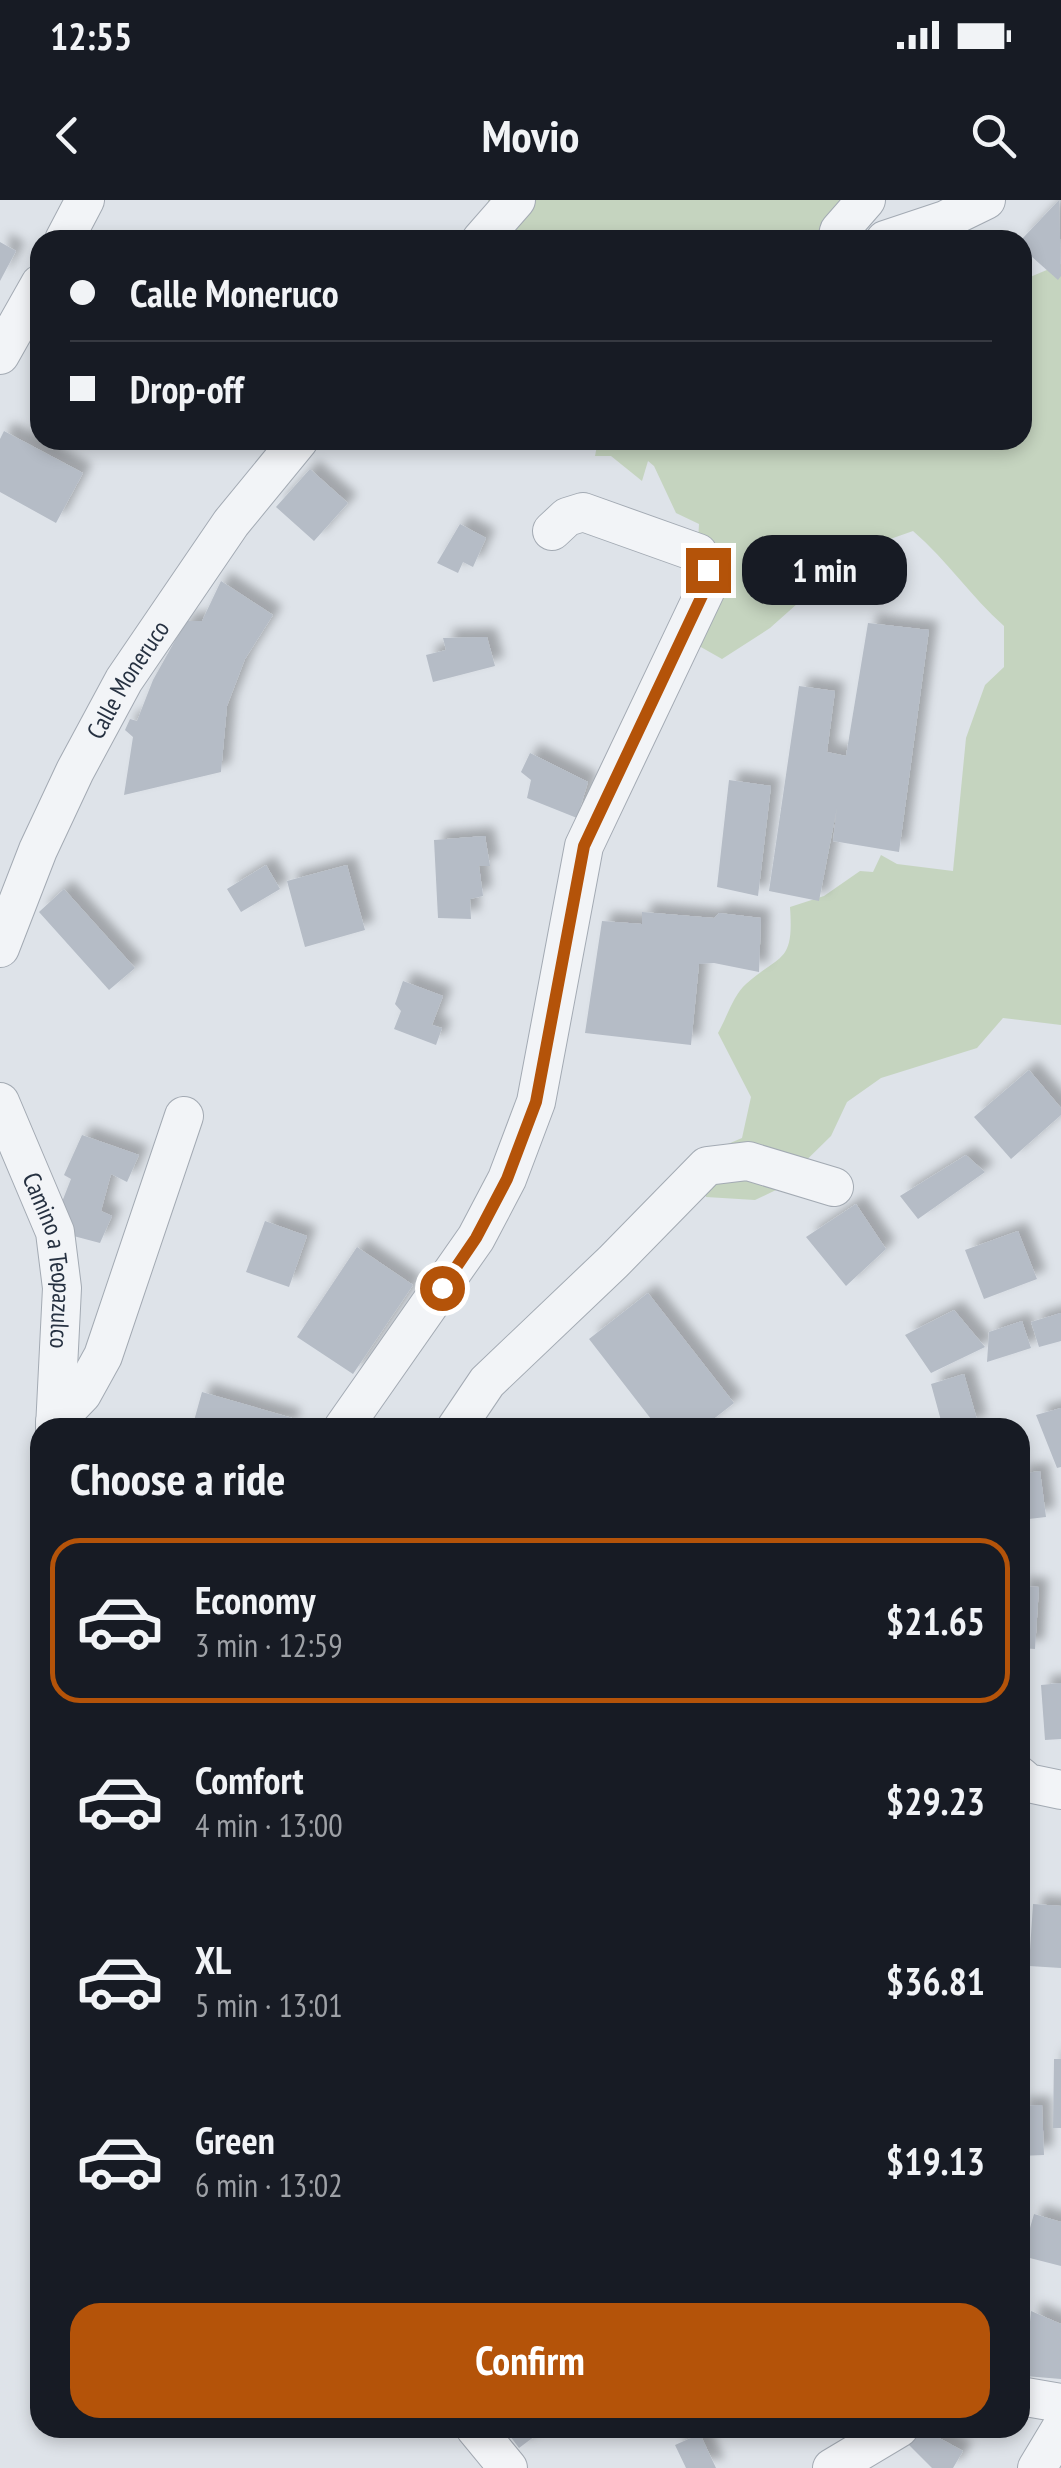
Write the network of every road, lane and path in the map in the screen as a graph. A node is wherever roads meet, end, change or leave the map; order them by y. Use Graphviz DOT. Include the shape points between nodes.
graph roads {
  1 [pos="85,200"];
  2 [pos="516,200"];
  3 [pos="986,200"];
  4 [pos="69,230"];
  5 [pos="490,230"];
  6 [pos="915,230"];
  7 [pos="30,302"];
  8 [pos="0,356"];
  9 [pos="291,450"];
  10 [pos="552,531"];
  11 [pos="0,948"];
  12 [pos="0,1102"];
  13 [pos="184,1116"];
  14 [pos="834,1187"];
  15 [pos="55,1418"];
  16 [pos="61,1418"];
  17 [pos="349,1418"];
  18 [pos="463,1418"];
  19 [pos="1030,2397"];
  20 [pos="1061,2402"];
  21 [pos="1061,2428"];
  22 [pos="483,2438"];
  23 [pos="882,2438"];
  24 [pos="508,2468"];
  25 [pos="832,2468"];
  26 [pos="1037,2468"];
  1 -- 4 [label="street"];
  2 -- 5 [label="street"];
  3 -- 6 [label="street"];
  7 -- 8 [label="street"];
  9 -- 11 [label="street, Calle Moneruco" via="231,523 124,680 38,850"];
  10 -- 17 [label="street" via="583,512 698,553 708,583 584,846 536,1102 507,1179 476,1238"];
  12 -- 15 [label="street, Camino a Teopazulco" via="55,1232 62,1288"];
  13 -- 16 [label="street" via="103,1356"];
  14 -- 18 [label="street" via="748,1162 707,1166 487,1382"];
  19 -- 20 [label="street"];
  21 -- 26 [label="street"];
  22 -- 24 [label="street"];
  23 -- 25 [label="street"];
}
